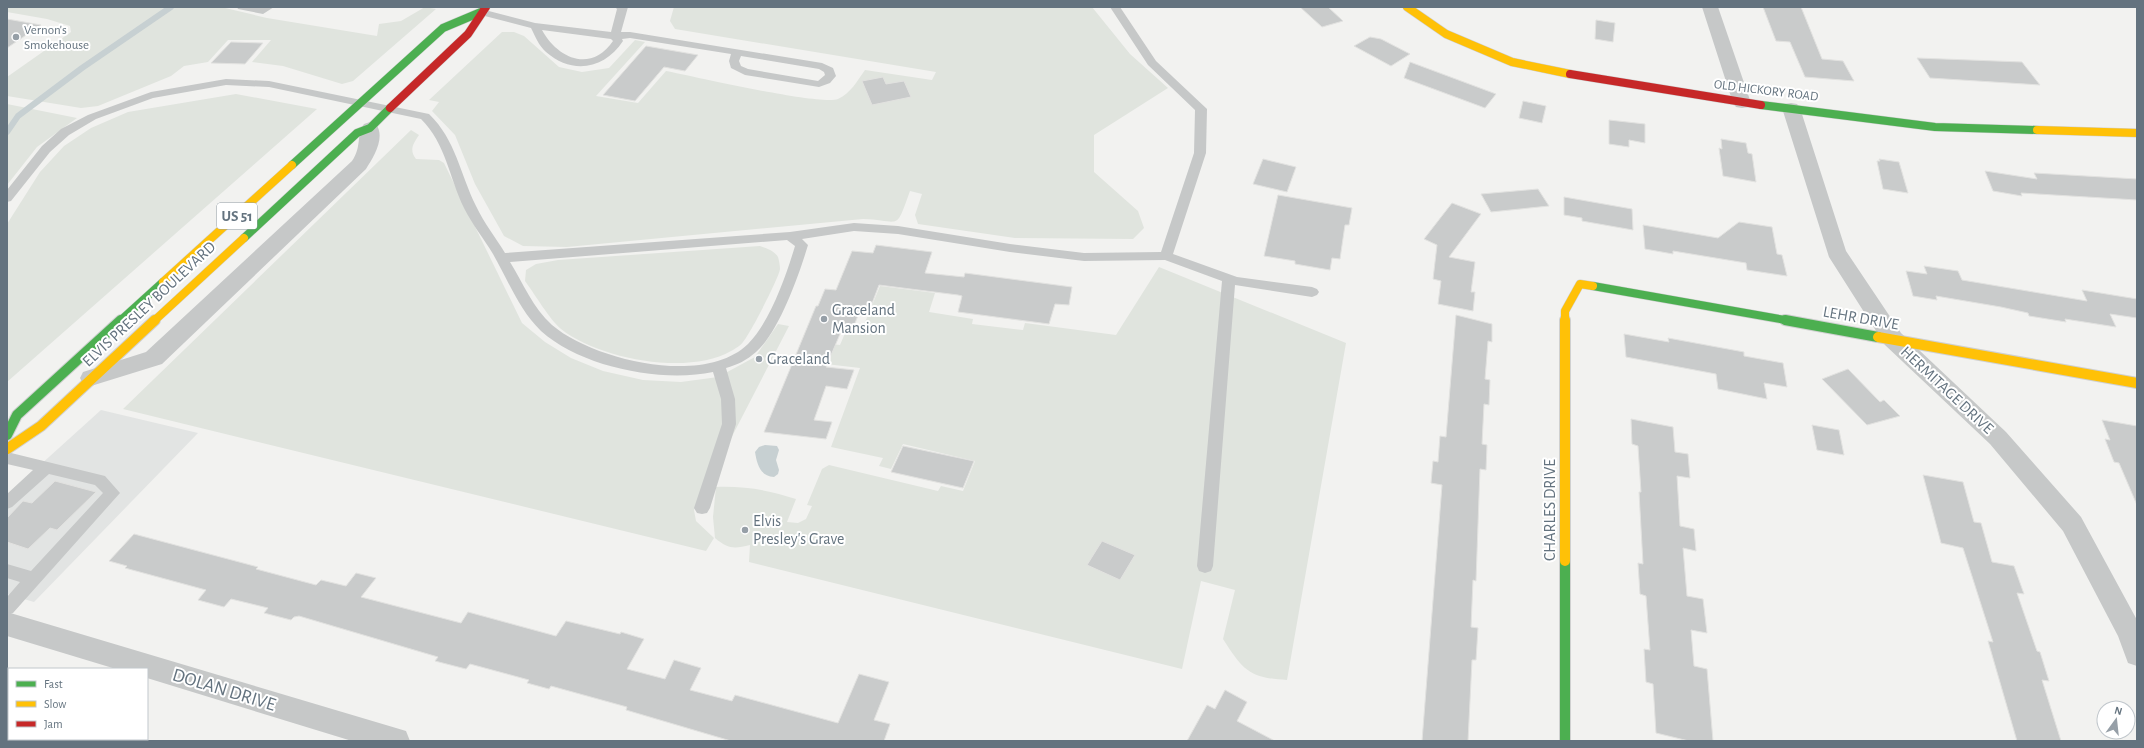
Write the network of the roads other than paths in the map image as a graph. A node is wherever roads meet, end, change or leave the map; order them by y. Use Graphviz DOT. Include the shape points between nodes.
graph roads {
  1 [pos="242,7"];
  2 [pos="269,7"];
  3 [pos="621,7"];
  4 [pos="633,7"];
  5 [pos="1115,7"];
  6 [pos="1407,7"];
  7 [pos="1710,7"];
  8 [pos="483,10"];
  9 [pos="535,26"];
  10 [pos="615,36"];
  11 [pos="737,52"];
  12 [pos="362,103"];
  13 [pos="1742,103"];
  14 [pos="1791,108"];
  15 [pos="391,109"];
  16 [pos="370,128"];
  17 [pos="2137,133"];
  18 [pos="7,198"];
  19 [pos="790,236"];
  20 [pos="1166,256"];
  21 [pos="502,258"];
  22 [pos="1229,279"];
  23 [pos="1580,284"];
  24 [pos="1312,292"];
  25 [pos="1892,339"];
  26 [pos="718,365"];
  27 [pos="91,378"];
  28 [pos="2137,382"];
  29 [pos="7,435"];
  30 [pos="7,449"];
  31 [pos="7,458"];
  32 [pos="46,467"];
  33 [pos="7,503"];
  34 [pos="702,508"];
  35 [pos="1205,566"];
  36 [pos="7,571"];
  37 [pos="34,579"];
  38 [pos="7,608"];
  39 [pos="7,624"];
  40 [pos="2137,654"];
  41 [pos="393,741"];
  42 [pos="1565,741"];
  1 -- 2 [label="lane" via="263,11"];
  3 -- 4 [label="lane"];
  3 -- 10 [label="lane"];
  5 -- 20 [label="lane" via="1152,63 1201,109 1200,153"];
  6 -- 13 [label="street, OLD HICKORY ROAD" via="1446,34 1512,62 1590,78"];
  7 -- 13 [label="street"];
  8 -- 9 [label="lane"];
  8 -- 12 [label="street, ELVIS PRESLEY BOULEVARD / US 51" via="443,28"];
  8 -- 15 [label="street, ELVIS PRESLEY BOULEVARD / US 51" via="468,34"];
  9 -- 10 [label="lane"];
  9 -- 10 [label="lane" via="549,49 567,61 582,64 599,61 614,49 618,41"];
  10 -- 11 [label="lane" via="630,35"];
  11 -- 11 [label="lane" via="822,66 829,70 830,76 819,84 745,72 736,68 734,61"];
  12 -- 15 [label="lane"];
  12 -- 18 [label="lane" via="269,84 233,82 152,95 92,117 65,132 46,149"];
  12 -- 29 [label="street, ELVIS PRESLEY BOULEVARD / US 51" via="17,415"];
  13 -- 14 [label="street, OLD HICKORY ROAD"];
  14 -- 17 [label="street, OLD HICKORY ROAD" via="1935,127"];
  14 -- 25 [label="street, HERMITAGE DRIVE" via="1836,252"];
  15 -- 16 [label="street, ELVIS PRESLEY BOULEVARD / US 51"];
  15 -- 21 [label="lane" via="425,116 442,135 470,208"];
  16 -- 27 [label="street, ELVIS PRESLEY BOULEVARD / US 51" via="357,133"];
  16 -- 27 [label="street" via="368,152 359,165 154,358"];
  19 -- 20 [label="lane" via="854,228 883,229 1084,257"];
  19 -- 21 [label="lane"];
  19 -- 26 [label="lane" via="802,245 765,332 752,348"];
  20 -- 22 [label="lane"];
  21 -- 26 [label="lane" via="536,317 566,342 616,362 662,370 702,369"];
  22 -- 24 [label="lane"];
  22 -- 35 [label="lane"];
  23 -- 25 [label="street, LEHR DRIVE"];
  23 -- 42 [label="street, CHARLES DRIVE" via="1565,311"];
  25 -- 28 [label="street, LEHR DRIVE"];
  25 -- 40 [label="street, HERMITAGE DRIVE" via="1998,438 2072,524 2130,633"];
  26 -- 34 [label="lane" via="728,399 729,424"];
  27 -- 30 [label="street, ELVIS PRESLEY BOULEVARD / US 51" via="41,426"];
  31 -- 32 [label="lane"];
  32 -- 33 [label="lane"];
  32 -- 37 [label="lane" via="100,480 112,493"];
  36 -- 37 [label="lane"];
  37 -- 38 [label="lane"];
  39 -- 41 [label="street, DOLAN DRIVE"];
}
